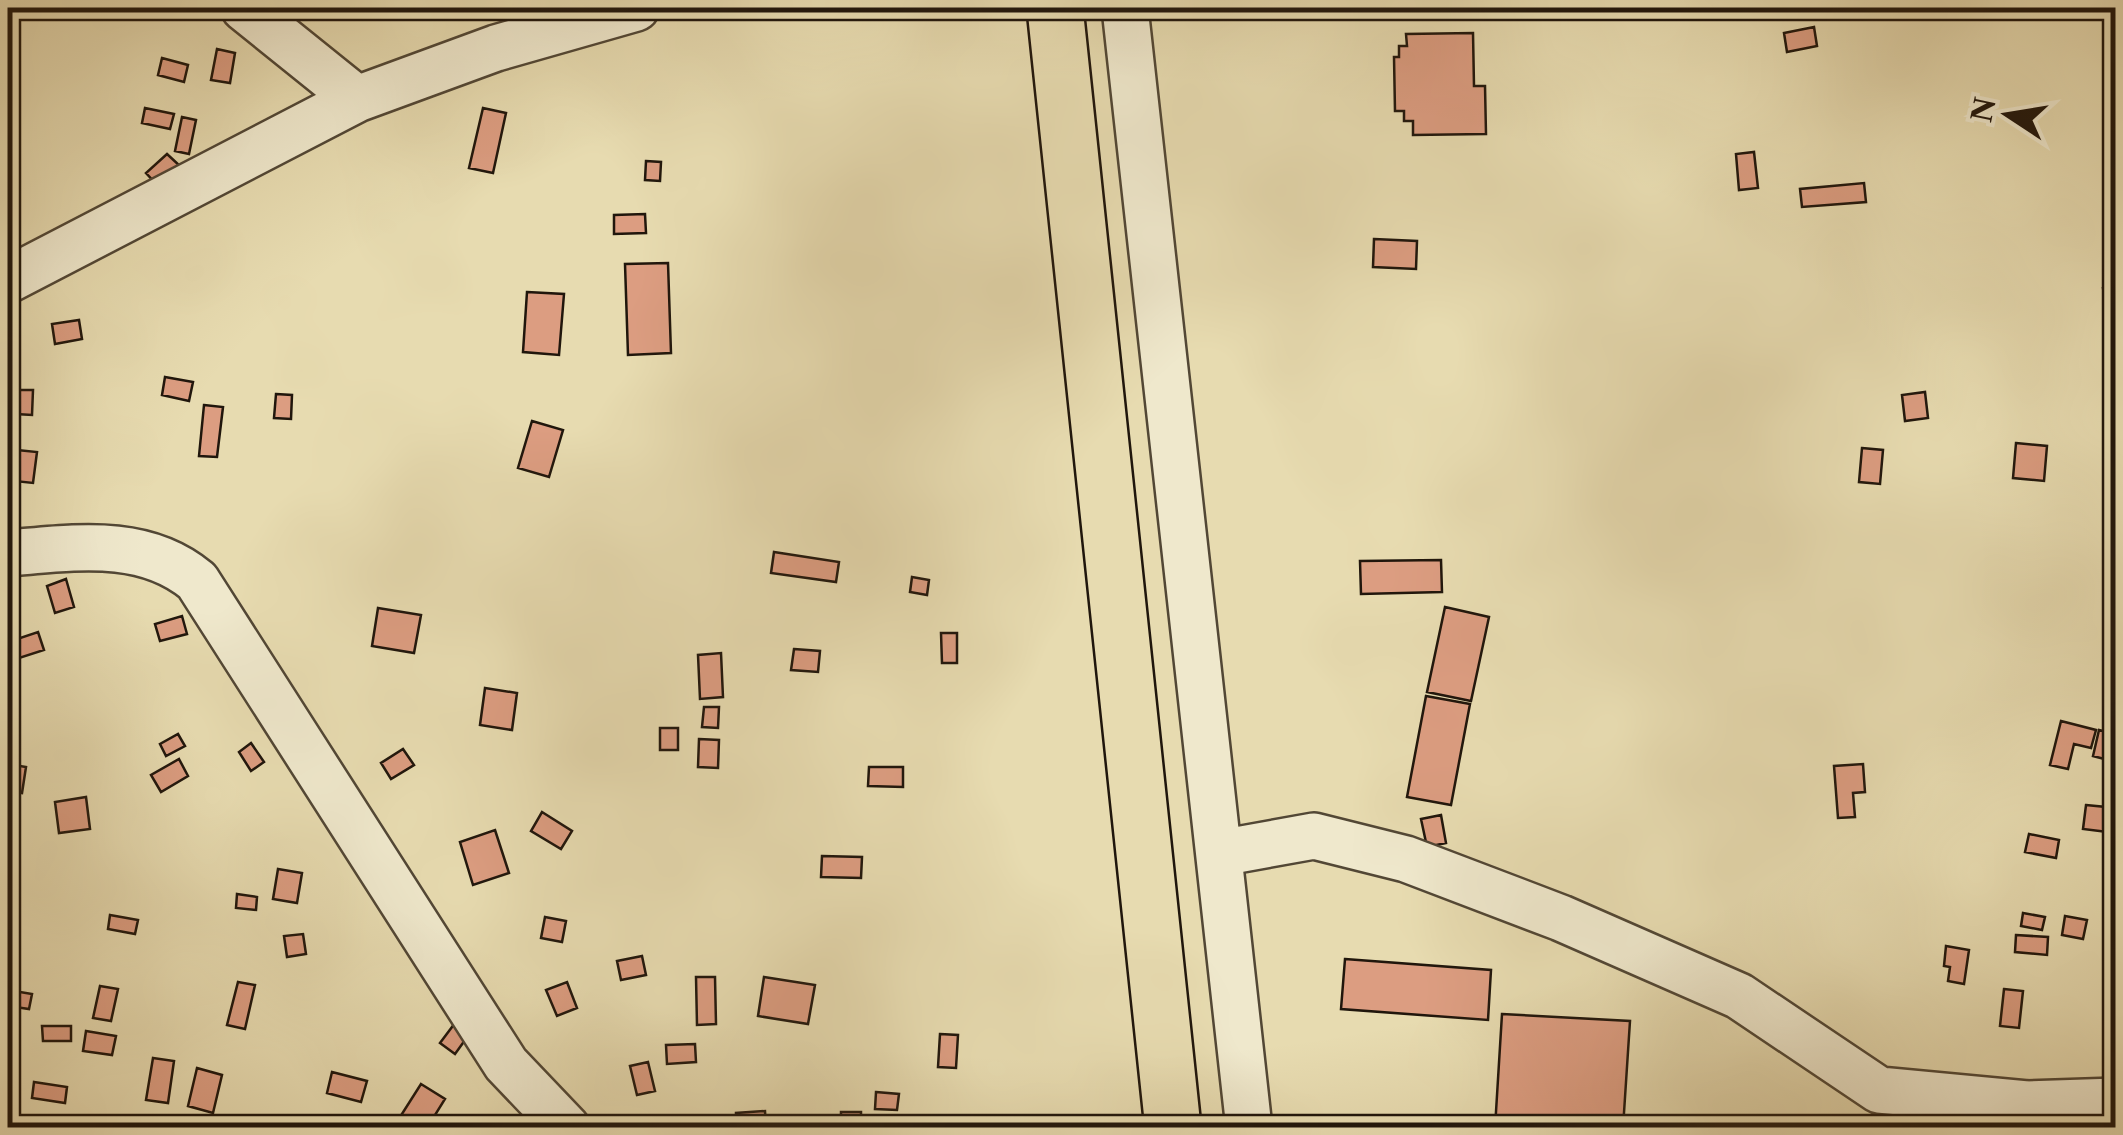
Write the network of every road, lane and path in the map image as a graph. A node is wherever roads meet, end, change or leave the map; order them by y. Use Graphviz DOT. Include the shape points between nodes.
graph roads {
  1 [pos="244,8"];
  2 [pos="636,8"];
  3 [pos="1055,8"];
  4 [pos="1125,8"];
  5 [pos="357,99"];
  6 [pos="8,280"];
  7 [pos="8,553"];
  8 [pos="1220,853"];
  9 [pos="2116,1101"];
  10 [pos="568,1128"];
  11 [pos="1173,1128"];
  12 [pos="1250,1128"];
  1 -- 5 [label="street"];
  2 -- 5 [label="street" via="496,48"];
  3 -- 11 [label="highway"];
  4 -- 8 [label="street"];
  5 -- 6 [label="street"];
  7 -- 10 [label="street" via="93,547 146,553 197,581 506,1064"];
  8 -- 9 [label="street" via="1314,836 1406,858 1739,996 1880,1090 2027,1104"];
  8 -- 12 [label="street"];
}
